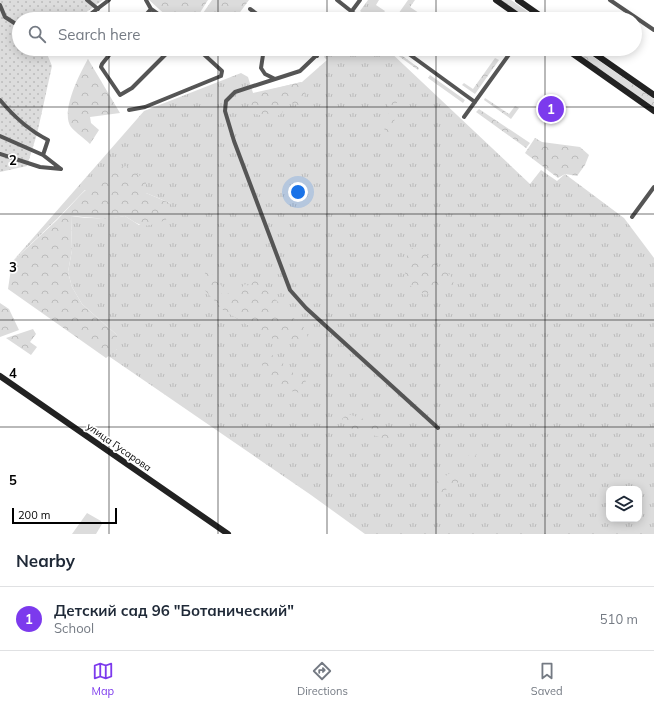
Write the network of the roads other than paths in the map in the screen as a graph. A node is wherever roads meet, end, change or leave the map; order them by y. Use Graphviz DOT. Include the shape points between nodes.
graph roads {
  1 [pos="87,0"];
  2 [pos="108,0"];
  3 [pos="146,0"];
  4 [pos="337,0"];
  5 [pos="360,0"];
  6 [pos="496,0"];
  7 [pos="518,0"];
  8 [pos="610,0"];
  9 [pos="0,5"];
  10 [pos="98,9"];
  11 [pos="151,9"];
  12 [pos="250,9"];
  13 [pos="352,11"];
  14 [pos="94,12"];
  15 [pos="148,12"];
  16 [pos="155,12"];
  17 [pos="254,12"];
  18 [pos="513,12"];
  19 [pos="535,12"];
  20 [pos="628,12"];
  21 [pos="12,22"];
  22 [pos="642,22"];
  23 [pos="654,30"];
  24 [pos="108,56"];
  25 [pos="164,56"];
  26 [pos="206,56"];
  27 [pos="263,56"];
  28 [pos="317,56"];
  29 [pos="412,56"];
  30 [pos="508,56"];
  31 [pos="576,56"];
  32 [pos="598,56"];
  33 [pos="275,80"];
  34 [pos="654,95"];
  35 [pos="0,100"];
  36 [pos="475,102"];
  37 [pos="129,110"];
  38 [pos="654,111"];
  39 [pos="464,117"];
  40 [pos="0,136"];
  41 [pos="0,154"];
  42 [pos="43,155"];
  43 [pos="654,187"];
  44 [pos="632,217"];
  45 [pos="0,376"];
  46 [pos="438,428"];
  47 [pos="228,534"];
  1 -- 10 [label="street"];
  2 -- 10 [label="street"];
  3 -- 11 [label="street"];
  4 -- 13 [label="street"];
  5 -- 13 [label="street"];
  6 -- 18 [label="street"];
  7 -- 19 [label="street"];
  8 -- 20 [label="street"];
  9 -- 21 [label="street" via="5,17"];
  10 -- 14 [label="street"];
  11 -- 15 [label="street"];
  11 -- 16 [label="street"];
  12 -- 17 [label="street"];
  22 -- 23 [label="street"];
  24 -- 25 [label="street" via="102,64 107,77 120,95 132,88"];
  26 -- 37 [label="street" via="218,66 222,72 221,76 145,107"];
  27 -- 33 [label="street" via="261,68"];
  28 -- 33 [label="street" via="300,71"];
  29 -- 36 [label="street"];
  30 -- 36 [label="street"];
  31 -- 38 [label="street"];
  32 -- 34 [label="street"];
  33 -- 46 [label="street" via="235,92 226,101 225,111 290,290 306,308"];
  35 -- 42 [label="street" via="28,130 48,140"];
  36 -- 39 [label="street"];
  40 -- 42 [label="street"];
  41 -- 42 [label="street" via="40,167 61,170"];
  43 -- 44 [label="street"];
  45 -- 47 [label="street, улица Гусарова"];
}
